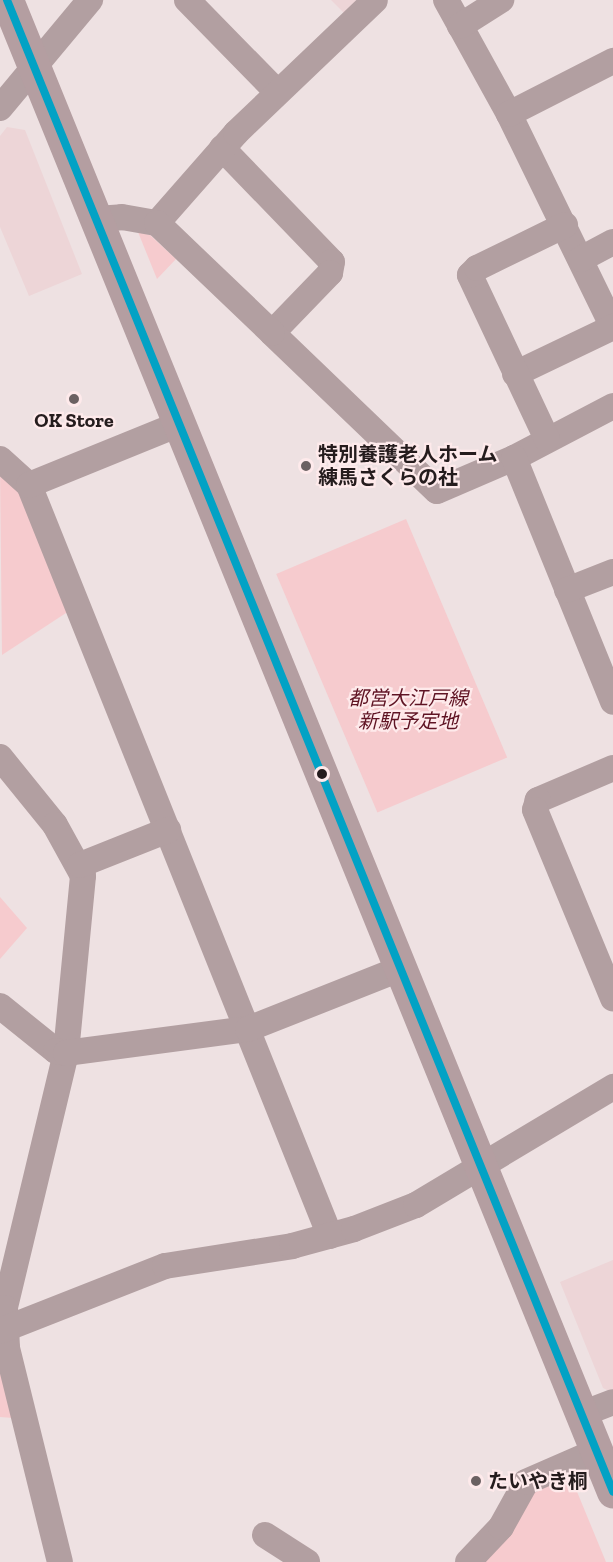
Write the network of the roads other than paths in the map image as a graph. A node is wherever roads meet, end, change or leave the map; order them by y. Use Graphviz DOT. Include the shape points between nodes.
graph roads {
  1 [pos="7,0"];
  2 [pos="90,0"];
  3 [pos="186,0"];
  4 [pos="375,0"];
  5 [pos="446,0"];
  6 [pos="501,0"];
  7 [pos="460,26"];
  8 [pos="613,61"];
  9 [pos="34,63"];
  10 [pos="277,92"];
  11 [pos="0,108"];
  12 [pos="509,114"];
  13 [pos="222,148"];
  14 [pos="96,219"];
  15 [pos="157,223"];
  16 [pos="565,225"];
  17 [pos="613,242"];
  18 [pos="581,259"];
  19 [pos="613,327"];
  20 [pos="272,333"];
  21 [pos="515,374"];
  22 [pos="613,406"];
  23 [pos="179,424"];
  24 [pos="547,439"];
  25 [pos="513,458"];
  26 [pos="0,459"];
  27 [pos="29,485"];
  28 [pos="613,572"];
  29 [pos="567,590"];
  30 [pos="613,702"];
  31 [pos="0,757"];
  32 [pos="613,768"];
  33 [pos="168,830"];
  34 [pos="80,866"];
  35 [pos="605,955"];
  36 [pos="402,968"];
  37 [pos="613,998"];
  38 [pos="0,1006"];
  39 [pos="248,1029"];
  40 [pos="66,1053"];
  41 [pos="613,1087"];
  42 [pos="481,1167"];
  43 [pos="330,1236"];
  44 [pos="2,1331"];
  45 [pos="613,1402"];
  46 [pos="582,1414"];
  47 [pos="597,1452"];
  48 [pos="613,1492"];
  49 [pos="265,1535"];
  50 [pos="60,1562"];
  51 [pos="307,1562"];
  52 [pos="468,1562"];
  1 -- 9 [label="main road"];
  2 -- 9 [label="street"];
  3 -- 10 [label="street"];
  4 -- 10 [label="street"];
  5 -- 7 [label="street"];
  6 -- 7 [label="street"];
  7 -- 12 [label="street"];
  8 -- 12 [label="street"];
  9 -- 11 [label="street"];
  9 -- 14 [label="main road"];
  10 -- 13 [label="street"];
  12 -- 16 [label="street"];
  13 -- 15 [label="street"];
  13 -- 20 [label="street" via="332,262 330,273"];
  14 -- 15 [label="street" via="122,217"];
  14 -- 23 [label="main road"];
  15 -- 20 [label="street"];
  16 -- 18 [label="street"];
  16 -- 21 [label="street" via="470,275"];
  17 -- 18 [label="street"];
  18 -- 19 [label="street"];
  19 -- 21 [label="street"];
  20 -- 25 [label="street" via="437,491"];
  21 -- 24 [label="street"];
  22 -- 24 [label="street"];
  23 -- 27 [label="street"];
  23 -- 36 [label="main road"];
  24 -- 25 [label="street"];
  25 -- 29 [label="street"];
  26 -- 27 [label="street"];
  27 -- 33 [label="street"];
  28 -- 29 [label="street"];
  29 -- 30 [label="street"];
  31 -- 34 [label="street" via="55,825"];
  32 -- 35 [label="street" via="538,800 535,810"];
  33 -- 34 [label="street"];
  33 -- 39 [label="street"];
  34 -- 40 [label="street" via="83,876"];
  35 -- 37 [label="street"];
  36 -- 39 [label="street"];
  36 -- 42 [label="main road"];
  38 -- 40 [label="street" via="56,1051"];
  39 -- 40 [label="street"];
  39 -- 43 [label="street"];
  40 -- 44 [label="street" via="30,1188"];
  41 -- 42 [label="street"];
  42 -- 43 [label="street" via="416,1205"];
  42 -- 46 [label="main road"];
  43 -- 44 [label="street" via="292,1246 165,1266"];
  44 -- 50 [label="street"];
  45 -- 46 [label="street"];
  46 -- 47 [label="main road"];
  47 -- 48 [label="main road"];
  47 -- 52 [label="street" via="526,1482 501,1527"];
  49 -- 51 [label="street"];
}
